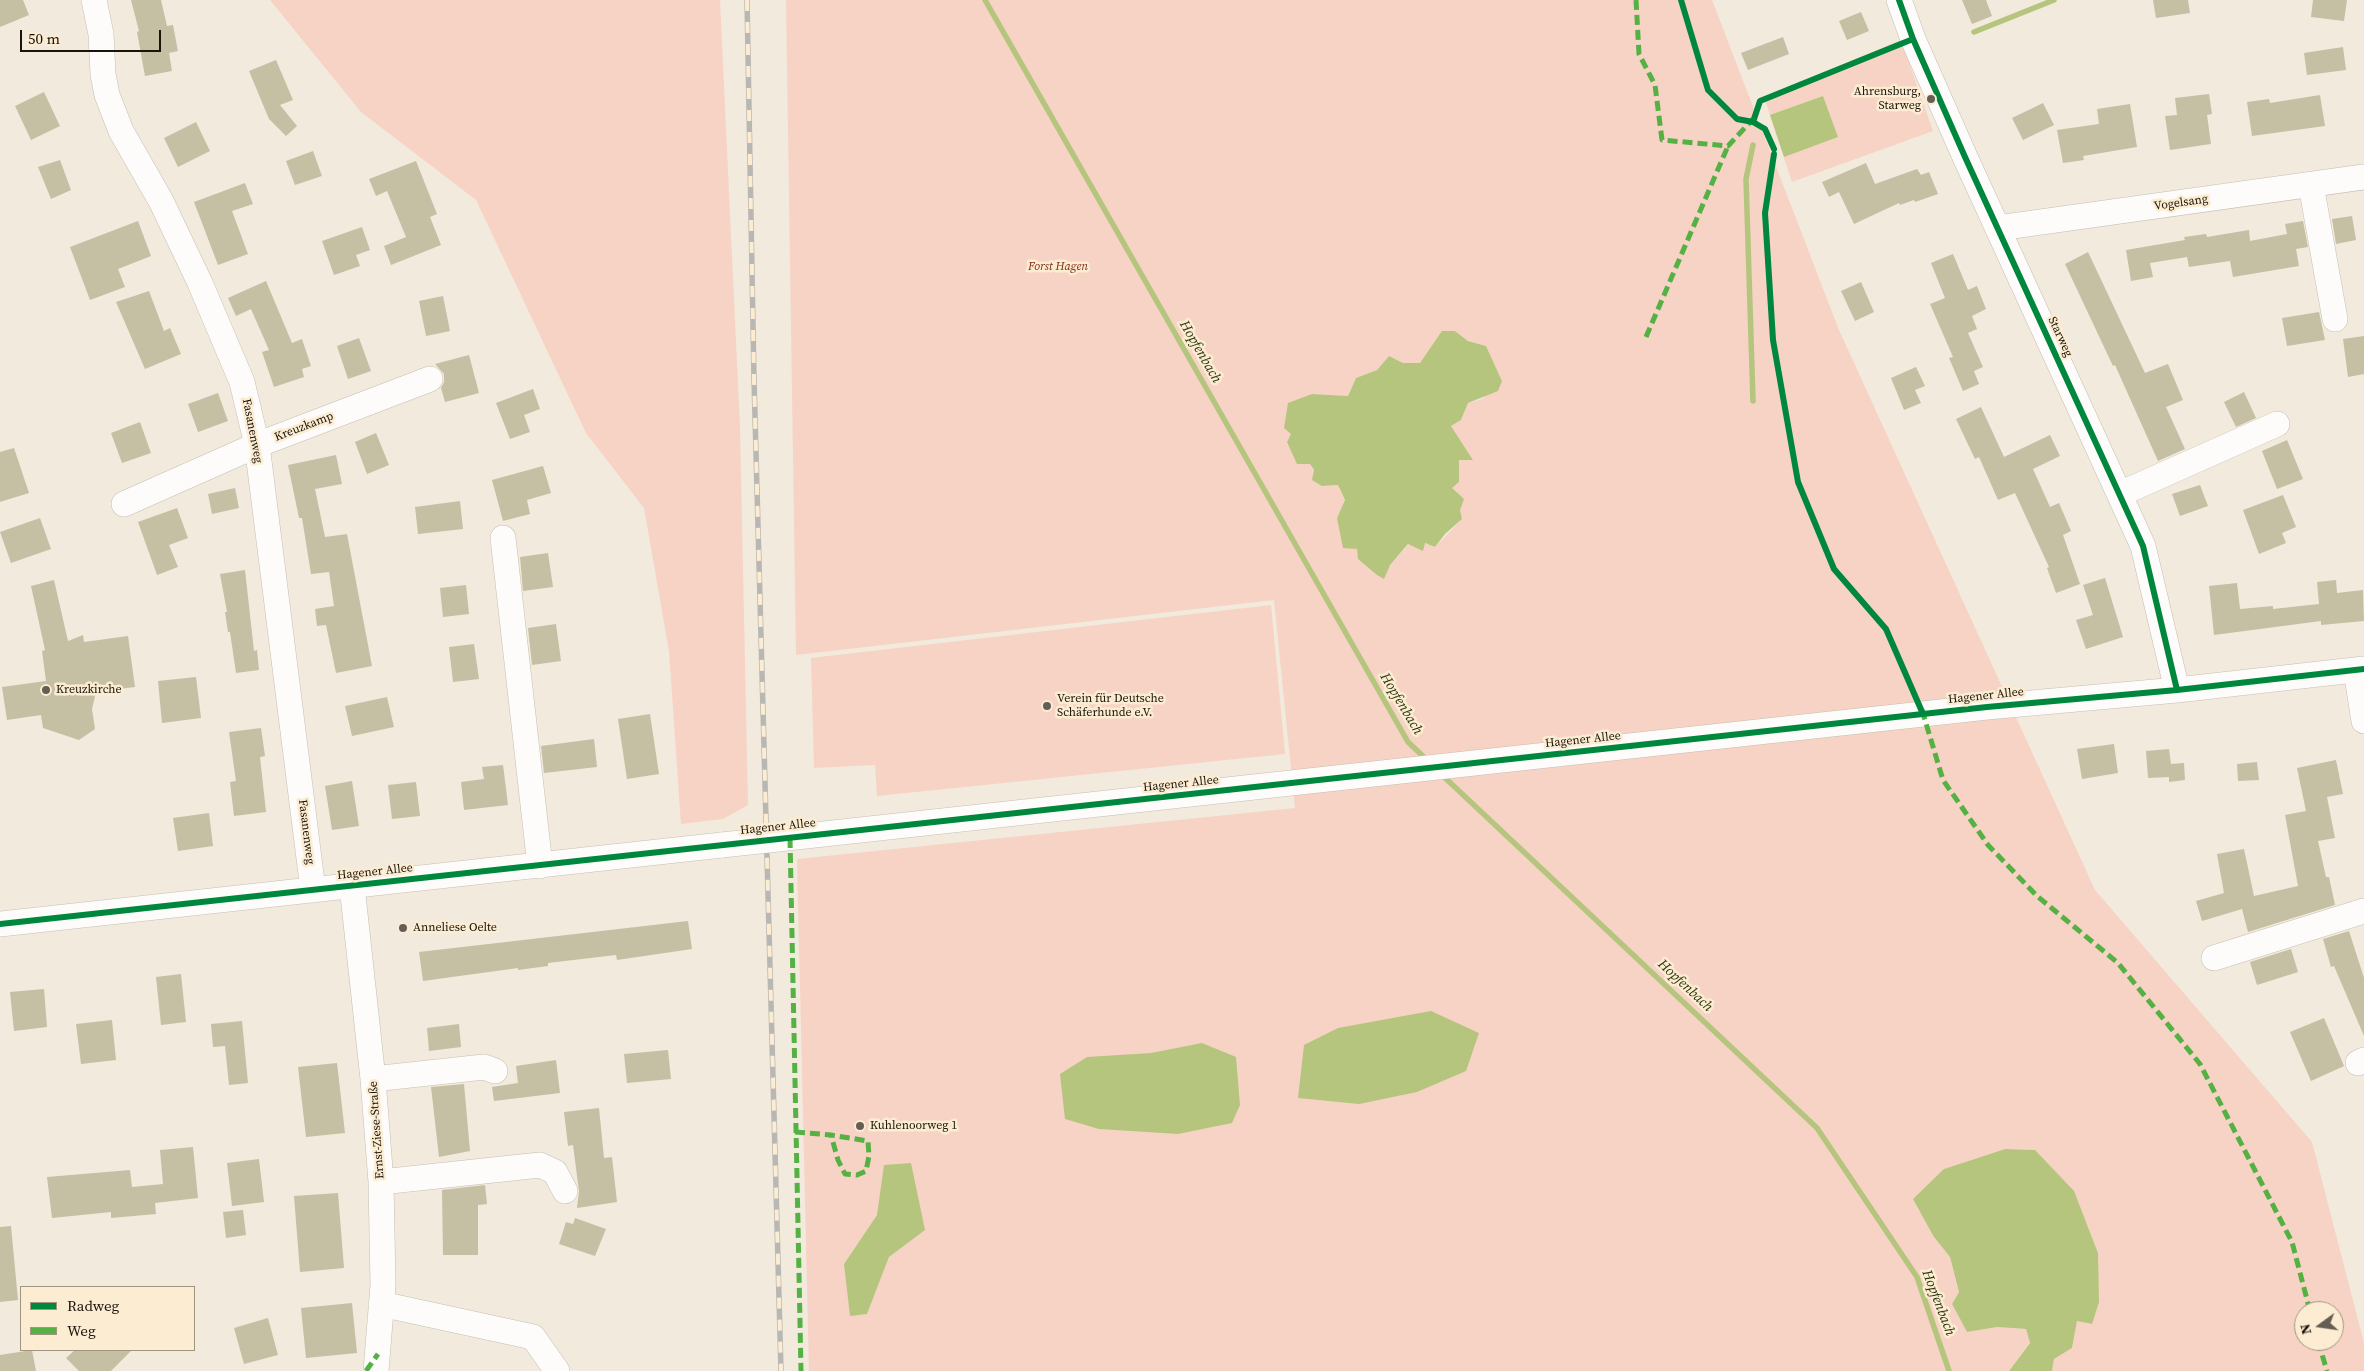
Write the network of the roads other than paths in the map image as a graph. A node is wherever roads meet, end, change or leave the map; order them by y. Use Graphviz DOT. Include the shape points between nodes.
graph roads {
  1 [pos="94,0"];
  2 [pos="1899,0"];
  3 [pos="2364,177"];
  4 [pos="2311,185"];
  5 [pos="1998,228"];
  6 [pos="2335,320"];
  7 [pos="430,379"];
  8 [pos="2277,424"];
  9 [pos="257,445"];
  10 [pos="2120,494"];
  11 [pos="124,504"];
  12 [pos="503,538"];
  13 [pos="490,571"];
  14 [pos="2360,670"];
  15 [pos="2177,690"];
  16 [pos="2364,721"];
  17 [pos="533,866"];
  18 [pos="352,886"];
  19 [pos="313,890"];
  20 [pos="2364,911"];
  21 [pos="0,924"];
  22 [pos="2214,958"];
  23 [pos="495,1071"];
  24 [pos="373,1079"];
  25 [pos="381,1182"];
  26 [pos="565,1191"];
  27 [pos="382,1304"];
  28 [pos="373,1365"];
  29 [pos="557,1371"];
  1 -- 9 [label="street, Fasanenweg" via="101,34 106,95 121,131 161,201 204,292 242,382"];
  2 -- 5 [label="street, Starweg"];
  3 -- 4 [label="street, Vogelsang"];
  4 -- 5 [label="street, Vogelsang"];
  4 -- 6 [label="street"];
  5 -- 10 [label="street, Starweg"];
  7 -- 9 [label="street, Kreuzkamp"];
  8 -- 10 [label="street"];
  9 -- 11 [label="street, Kreuzkamp"];
  9 -- 19 [label="street, Fasanenweg"];
  10 -- 15 [label="street, Starweg" via="2143,546"];
  12 -- 17 [label="street"];
  13 -- 17 [label="street"];
  14 -- 15 [label="street, Hagener Allee"];
  14 -- 16 [label="street"];
  15 -- 17 [label="street, Hagener Allee, bridge" via="1987,707"];
  17 -- 18 [label="street, Hagener Allee"];
  18 -- 19 [label="street, Hagener Allee"];
  18 -- 24 [label="street, Ernst-Ziese-Straße"];
  19 -- 21 [label="street, Hagener Allee"];
  20 -- 22 [label="street"];
  23 -- 24 [label="street" via="484,1067"];
  24 -- 25 [label="street, Ernst-Ziese-Straße"];
  25 -- 26 [label="street" via="540,1165 555,1172"];
  25 -- 27 [label="street, Ernst-Ziese-Straße"];
  27 -- 28 [label="street, Ernst-Ziese-Straße"];
  27 -- 29 [label="street" via="533,1337"];
}
